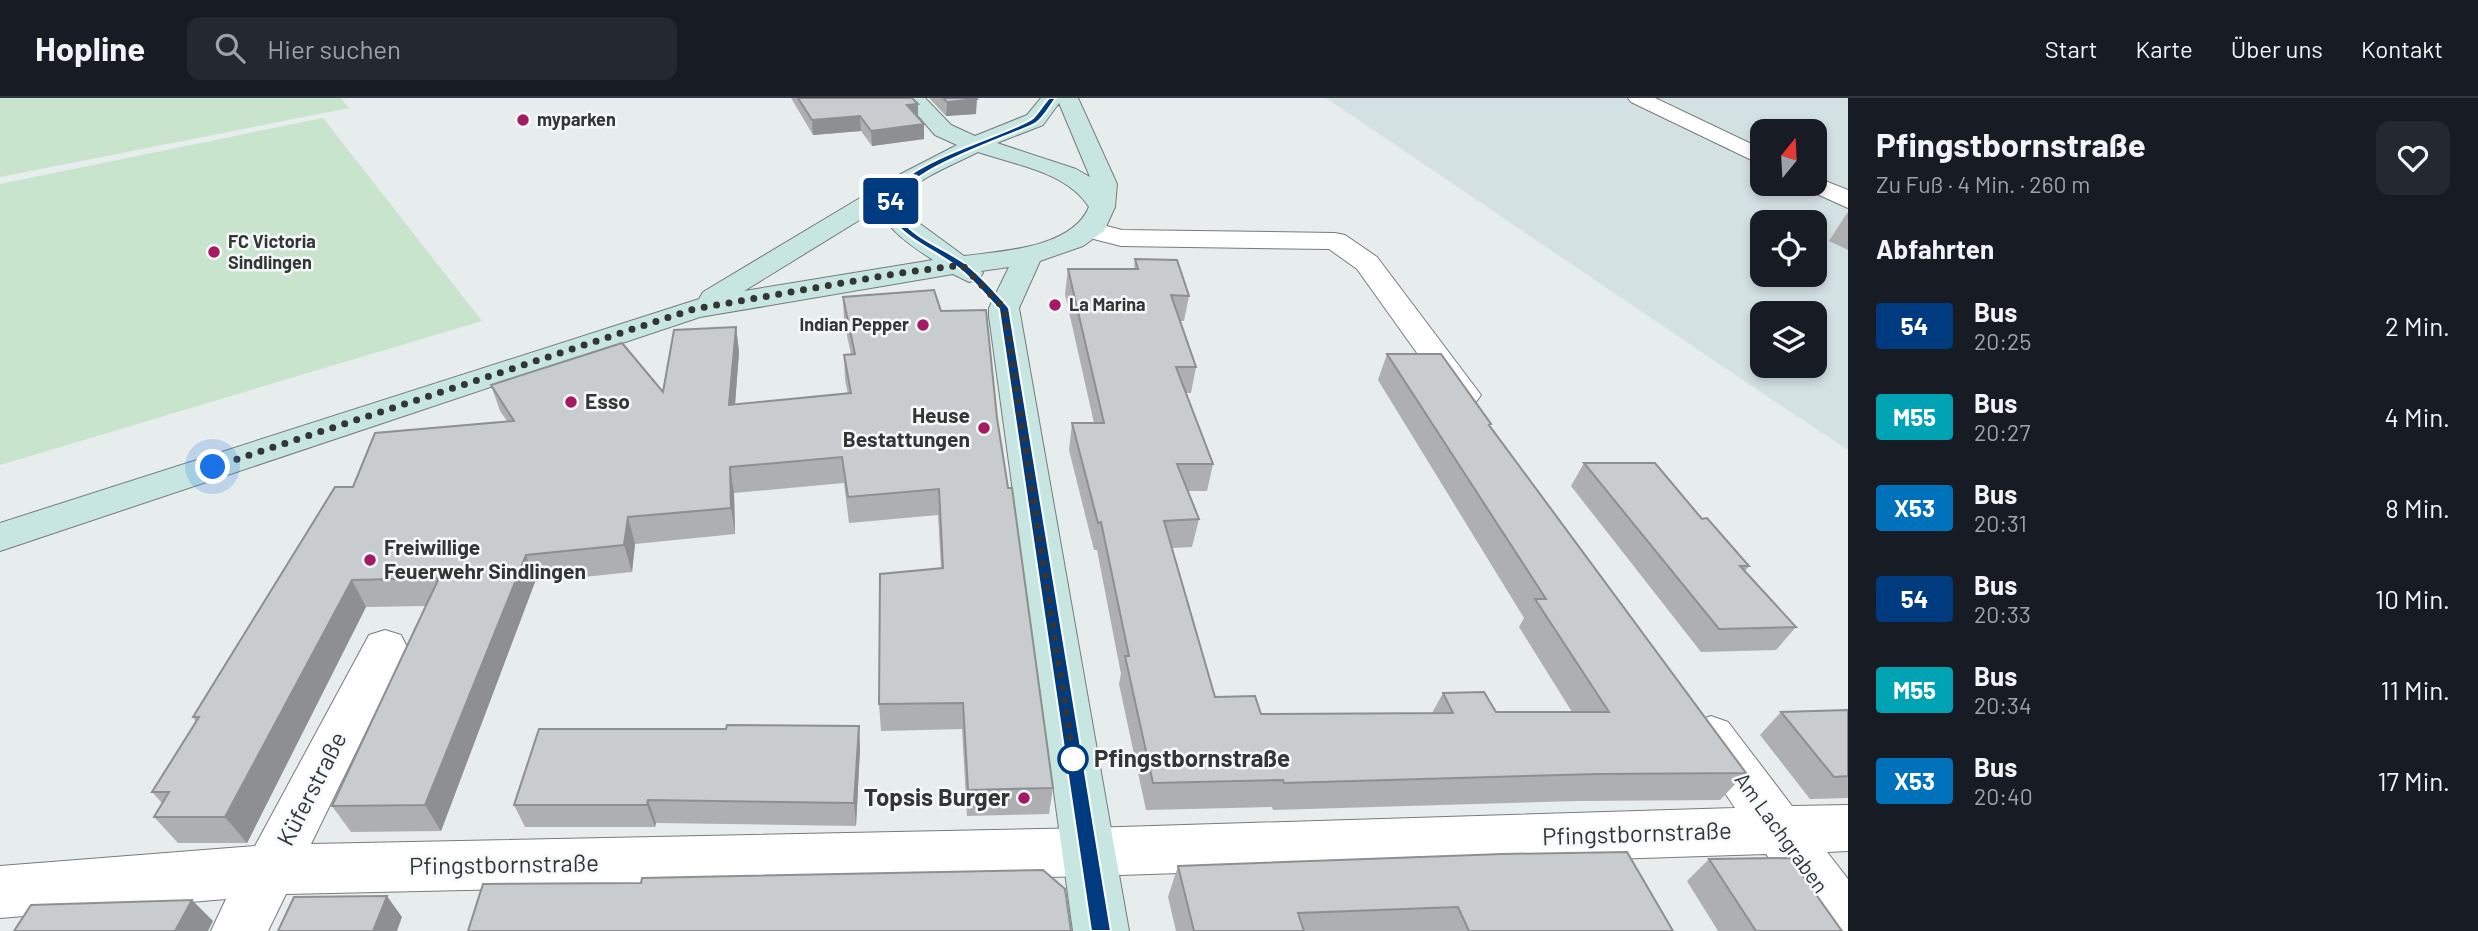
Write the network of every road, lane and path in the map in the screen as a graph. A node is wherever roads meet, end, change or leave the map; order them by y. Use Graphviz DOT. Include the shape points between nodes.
graph roads {
  1 [pos="913,98"];
  2 [pos="1052,98"];
  3 [pos="1068,98"];
  4 [pos="1638,98"];
  5 [pos="978,144"];
  6 [pos="1750,152"];
  7 [pos="1049,166"];
  8 [pos="915,176"];
  9 [pos="1827,190"];
  10 [pos="1848,200"];
  11 [pos="1096,219"];
  12 [pos="918,236"];
  13 [pos="1036,253"];
  14 [pos="962,265"];
  15 [pos="1004,308"];
  16 [pos="694,309"];
  17 [pos="1488,428"];
  18 [pos="0,537"];
  19 [pos="385,647"];
  20 [pos="1690,706"];
  21 [pos="1848,828"];
  22 [pos="1779,830"];
  23 [pos="1089,852"];
  24 [pos="270,870"];
  25 [pos="0,892"];
  26 [pos="1848,924"];
  27 [pos="239,931"];
  28 [pos="1101,931"];
  1 -- 5 [label="main road" via="943,130"];
  2 -- 5 [label="main road" via="1035,120"];
  3 -- 11 [label="main road" via="1105,184"];
  4 -- 6 [label="street"];
  5 -- 7 [label="main road"];
  5 -- 8 [label="main road"];
  7 -- 8 [label="main road" via="984,160"];
  7 -- 11 [label="main road" via="1089,187"];
  8 -- 12 [label="main road" via="891,197 890,207 895,218"];
  8 -- 16 [label="main road"];
  9 -- 10 [label="street"];
  11 -- 13 [label="main road" via="1073,240"];
  11 -- 17 [label="street" via="1121,238 1335,241 1367,263"];
  12 -- 13 [label="main road" via="966,251"];
  12 -- 14 [label="main road"];
  13 -- 14 [label="main road"];
  13 -- 15 [label="main road"];
  14 -- 15 [label="main road"];
  14 -- 16 [label="main road"];
  15 -- 23 [label="main road"];
  16 -- 18 [label="main road"];
  19 -- 24 [label="street, Küferstraße"];
  20 -- 22 [label="street, Am Lachgraben"];
  21 -- 22 [label="street, Pfingstbornstraße"];
  22 -- 23 [label="street, Pfingstbornstraße"];
  22 -- 26 [label="street, Am Lachgraben"];
  23 -- 24 [label="street, Pfingstbornstraße"];
  23 -- 28 [label="main road"];
  24 -- 25 [label="street, Pfingstbornstraße"];
  24 -- 27 [label="street, Küferstraße"];
}
